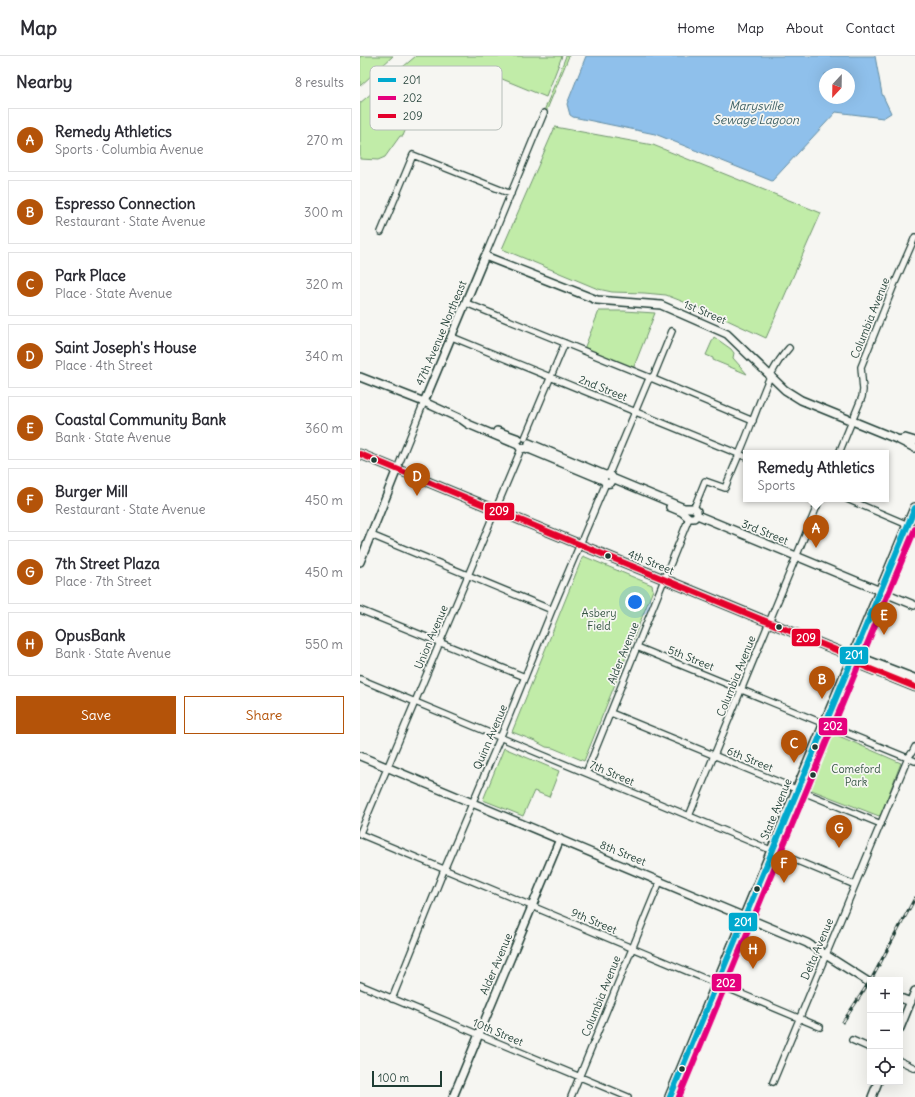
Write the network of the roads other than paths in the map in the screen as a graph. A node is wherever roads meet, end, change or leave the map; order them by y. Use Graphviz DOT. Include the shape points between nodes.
graph roads {
  1 [pos="544,113"];
  2 [pos="511,194"];
  3 [pos="381,232"];
  4 [pos="915,236"];
  5 [pos="485,256"];
  6 [pos="466,303"];
  7 [pos="672,331"];
  8 [pos="452,337"];
  9 [pos="565,343"];
  10 [pos="789,348"];
  11 [pos="770,375"];
  12 [pos="360,377"];
  13 [pos="550,377"];
  14 [pos="651,378"];
  15 [pos="424,402"];
  16 [pos="635,412"];
  17 [pos="753,421"];
  18 [pos="852,421"];
  19 [pos="899,440"];
  20 [pos="915,441"];
  21 [pos="523,444"];
  22 [pos="915,448"];
  23 [pos="840,450"];
  24 [pos="360,454"];
  25 [pos="739,454"];
  26 [pos="743,456"];
  27 [pos="397,469"];
  28 [pos="608,479"];
  29 [pos="819,502"];
  30 [pos="854,502"];
  31 [pos="915,508"];
  32 [pos="495,509"];
  33 [pos="690,512"];
  34 [pos="908,525"];
  35 [pos="371,535"];
  36 [pos="580,544"];
  37 [pos="796,556"];
  38 [pos="360,562"];
  39 [pos="468,575"];
  40 [pos="665,579"];
  41 [pos="880,592"];
  42 [pos="914,605"];
  43 [pos="360,610"];
  44 [pos="552,610"];
  45 [pos="769,622"];
  46 [pos="439,643"];
  47 [pos="637,647"];
  48 [pos="853,657"];
  49 [pos="525,677"];
  50 [pos="360,679"];
  51 [pos="915,679"];
  52 [pos="915,687"];
  53 [pos="741,690"];
  54 [pos="415,702"];
  55 [pos="611,713"];
  56 [pos="824,724"];
  57 [pos="500,738"];
  58 [pos="915,747"];
  59 [pos="714,755"];
  60 [pos="360,756"];
  61 [pos="908,758"];
  62 [pos="915,761"];
  63 [pos="387,768"];
  64 [pos="586,773"];
  65 [pos="797,790"];
  66 [pos="473,803"];
  67 [pos="689,816"];
  68 [pos="881,824"];
  69 [pos="360,833"];
  70 [pos="560,839"];
  71 [pos="772,850"];
  72 [pos="444,870"];
  73 [pos="660,881"];
  74 [pos="855,885"];
  75 [pos="532,906"];
  76 [pos="745,916"];
  77 [pos="632,948"];
  78 [pos="826,955"];
  79 [pos="867,981"];
  80 [pos="717,984"];
  81 [pos="360,985"];
  82 [pos="915,991"];
  83 [pos="392,999"];
  84 [pos="903,999"];
  85 [pos="913,1003"];
  86 [pos="799,1018"];
  87 [pos="903,1022"];
  88 [pos="820,1027"];
  89 [pos="479,1035"];
  90 [pos="852,1040"];
  91 [pos="867,1047"];
  92 [pos="903,1062"];
  93 [pos="915,1068"];
  94 [pos="579,1077"];
  95 [pos="773,1082"];
  96 [pos="877,1085"];
  97 [pos="453,1097"];
  98 [pos="571,1097"];
  99 [pos="628,1097"];
  100 [pos="670,1097"];
  101 [pos="872,1097"];
  1 -- 2 [label="street, 47th Avenue Northeast"];
  2 -- 3 [label="street" via="413,155"];
  2 -- 5 [label="street, 47th Avenue Northeast"];
  4 -- 18 [label="street, Columbia Avenue" via="861,368 862,397"];
  5 -- 6 [label="street, 47th Avenue Northeast"];
  5 -- 11 [label="street, 1st Street" via="597,300 661,305 727,334"];
  6 -- 8 [label="street, 47th Avenue Northeast"];
  6 -- 9 [label="street"];
  7 -- 14 [label="street, Quinn Avenue"];
  8 -- 13 [label="street, 2nd Street"];
  8 -- 15 [label="street, 47th Avenue Northeast"];
  9 -- 13 [label="street, Union Avenue"];
  9 -- 14 [label="street"];
  10 -- 11 [label="street"];
  11 -- 17 [label="street, Alder Avenue"];
  11 -- 18 [label="street, 1st Street" via="800,400"];
  12 -- 15 [label="street"];
  13 -- 16 [label="street, 2nd Street"];
  13 -- 21 [label="street, Union Avenue"];
  14 -- 16 [label="street, Quinn Avenue"];
  14 -- 17 [label="street"];
  15 -- 21 [label="street" via="468,424"];
  15 -- 27 [label="street, 47th Avenue Northeast"];
  16 -- 25 [label="street, 2nd Street"];
  16 -- 28 [label="street, Quinn Avenue"];
  17 -- 25 [label="street, Alder Avenue"];
  18 -- 19 [label="street, 1st Street"];
  18 -- 23 [label="street, Columbia Avenue"];
  19 -- 20 [label="street" via="906,438"];
  19 -- 22 [label="street, 1st Street"];
  21 -- 28 [label="street"];
  21 -- 32 [label="street, Union Avenue"];
  24 -- 27 [label="main road, 4th Street"];
  25 -- 26 [label="street, 2nd Street"];
  25 -- 33 [label="street, Alder Avenue" via="725,488 705,481"];
  27 -- 32 [label="main road, 4th Street"];
  27 -- 35 [label="street, 47th Avenue Northeast"];
  28 -- 33 [label="street" via="682,512"];
  28 -- 36 [label="street, Quinn Avenue"];
  29 -- 37 [label="street, Columbia Avenue"];
  30 -- 34 [label="street"];
  31 -- 34 [label="main road, State Avenue"];
  32 -- 36 [label="main road, 4th Street"];
  32 -- 39 [label="street, Union Avenue"];
  33 -- 37 [label="street, 3rd Street" via="697,511 697,515"];
  33 -- 40 [label="street, Alder Avenue"];
  34 -- 41 [label="main road, State Avenue"];
  35 -- 38 [label="street, 47th Avenue Northeast"];
  35 -- 39 [label="street"];
  36 -- 40 [label="main road, 4th Street"];
  36 -- 44 [label="street, Quinn Avenue"];
  37 -- 41 [label="street, 3rd Street"];
  37 -- 45 [label="street, Columbia Avenue"];
  39 -- 44 [label="street"];
  39 -- 46 [label="street, Union Avenue"];
  40 -- 45 [label="main road, 4th Street"];
  40 -- 47 [label="street, Alder Avenue"];
  41 -- 42 [label="street, 3rd Street"];
  41 -- 48 [label="main road, State Avenue"];
  43 -- 46 [label="street"];
  44 -- 49 [label="street, Quinn Avenue"];
  45 -- 48 [label="main road, 4th Street"];
  45 -- 53 [label="street, Columbia Avenue"];
  46 -- 49 [label="street"];
  46 -- 54 [label="street, Union Avenue"];
  47 -- 53 [label="street, 5th Street"];
  47 -- 55 [label="street, Alder Avenue"];
  48 -- 51 [label="main road, 4th Street"];
  48 -- 52 [label="main road, 4th Street" via="858,664"];
  48 -- 56 [label="main road, State Avenue"];
  49 -- 57 [label="street, Quinn Avenue"];
  50 -- 54 [label="street, 7th Street"];
  53 -- 56 [label="street, 5th Street"];
  53 -- 59 [label="street, Columbia Avenue"];
  54 -- 57 [label="street, 7th Street"];
  54 -- 63 [label="street, Union Avenue"];
  55 -- 59 [label="street, 6th Street"];
  55 -- 64 [label="street, Alder Avenue"];
  56 -- 61 [label="street, 5th Street"];
  56 -- 65 [label="main road, State Avenue"];
  57 -- 64 [label="street, 7th Street"];
  57 -- 66 [label="street, Quinn Avenue"];
  58 -- 61 [label="street"];
  59 -- 65 [label="street, 6th Street"];
  59 -- 67 [label="street, Columbia Avenue"];
  60 -- 63 [label="street, 8th Street"];
  61 -- 62 [label="street, 5th Street"];
  61 -- 68 [label="street, Delta Avenue"];
  63 -- 66 [label="street, 8th Street"];
  63 -- 69 [label="street, Union Avenue"];
  64 -- 67 [label="street, 7th Street"];
  65 -- 68 [label="street, 6th Street"];
  65 -- 71 [label="main road, State Avenue"];
  66 -- 70 [label="street, 8th Street"];
  66 -- 72 [label="street, Quinn Avenue"];
  67 -- 71 [label="street, 7th Street"];
  68 -- 74 [label="street, Delta Avenue"];
  69 -- 72 [label="street, 9th Street"];
  70 -- 73 [label="street, 8th Street"];
  70 -- 75 [label="street, Alder Avenue"];
  71 -- 74 [label="street, 7th Street"];
  71 -- 76 [label="main road, State Avenue"];
  72 -- 75 [label="street, 9th Street"];
  72 -- 83 [label="street, Quinn Avenue"];
  73 -- 76 [label="street, 8th Street"];
  73 -- 77 [label="street, Columbia Avenue"];
  74 -- 78 [label="street, Delta Avenue"];
  75 -- 77 [label="street, 9th Street"];
  75 -- 89 [label="street, Alder Avenue"];
  76 -- 78 [label="street, 8th Street" via="807,942"];
  76 -- 80 [label="main road, State Avenue"];
  77 -- 80 [label="street, 9th Street"];
  77 -- 94 [label="street, Columbia Avenue"];
  78 -- 79 [label="street, 8th Street"];
  78 -- 86 [label="street, Delta Avenue"];
  80 -- 86 [label="street, 9th Street"];
  80 -- 100 [label="main road, State Avenue"];
  81 -- 83 [label="street, 10th Street"];
  82 -- 85 [label="street"];
  83 -- 89 [label="street, 10th Street"];
  84 -- 85 [label="street"];
  85 -- 87 [label="street"];
  86 -- 88 [label="street, 9th Street"];
  86 -- 95 [label="street, Delta Avenue"];
  89 -- 94 [label="street, 10th Street"];
  89 -- 97 [label="street, Alder Avenue"];
  90 -- 91 [label="street"];
  92 -- 93 [label="street"];
  94 -- 98 [label="street, Columbia Avenue"];
  94 -- 99 [label="street, 10th Street"];
  96 -- 101 [label="street"];
}
